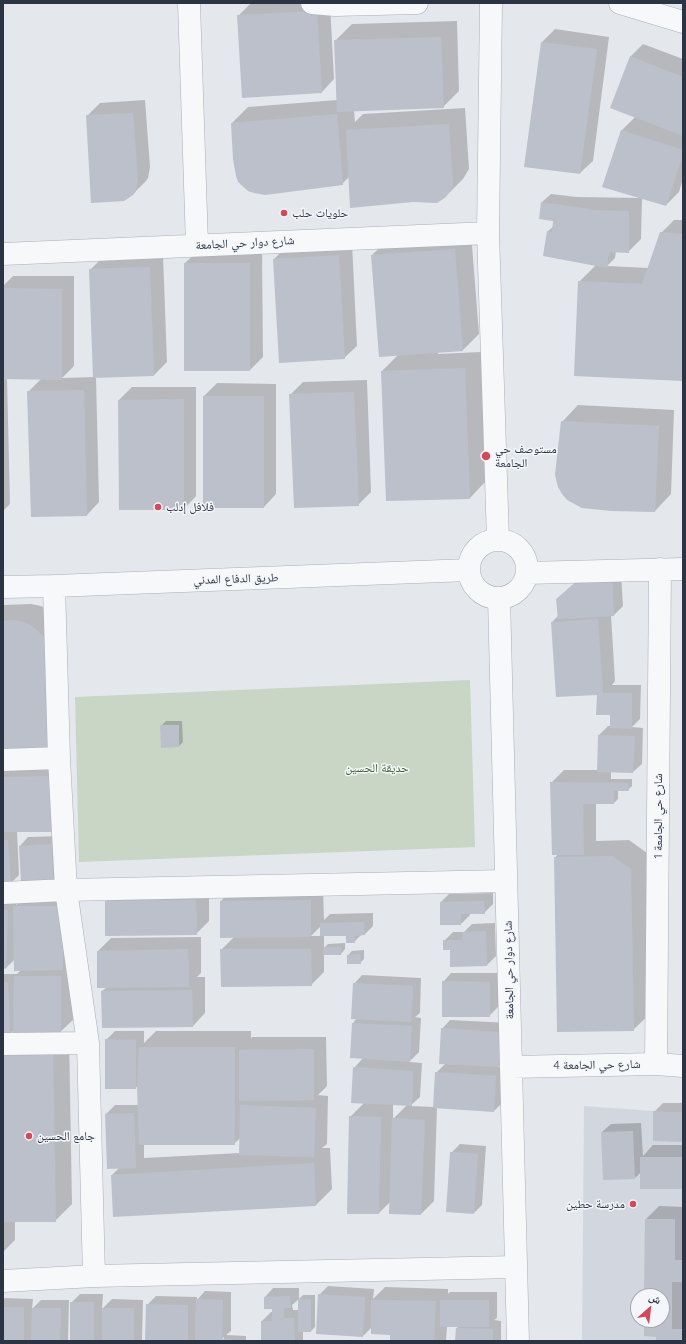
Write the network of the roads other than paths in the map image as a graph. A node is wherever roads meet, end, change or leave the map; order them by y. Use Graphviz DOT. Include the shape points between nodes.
graph roads {
  1 [pos="189,3"];
  2 [pos="312,3"];
  3 [pos="417,3"];
  4 [pos="491,3"];
  5 [pos="620,3"];
  6 [pos="683,22"];
  7 [pos="488,233"];
  8 [pos="197,245"];
  9 [pos="3,254"];
  10 [pos="498,540"];
  11 [pos="660,569"];
  12 [pos="683,569"];
  13 [pos="469,570"];
  14 [pos="527,573"];
  15 [pos="54,586"];
  16 [pos="3,587"];
  17 [pos="500,598"];
  18 [pos="59,758"];
  19 [pos="3,760"];
  20 [pos="506,881"];
  21 [pos="66,890"];
  22 [pos="3,893"];
  23 [pos="88,1043"];
  24 [pos="3,1044"];
  25 [pos="656,1064"];
  26 [pos="511,1066"];
  27 [pos="683,1066"];
  28 [pos="516,1267"];
  29 [pos="94,1276"];
  30 [pos="3,1281"];
  31 [pos="518,1341"];
  1 -- 8 [label="street"];
  2 -- 3 [label="street"];
  4 -- 7 [label="street"];
  5 -- 6 [label="street"];
  7 -- 8 [label="street, شارع دوار حي الجامعة"];
  7 -- 10 [label="street"];
  8 -- 9 [label="street, شارع دوار حي الجامعة"];
  10 -- 13 [label="street" via="477,549 471,559"];
  10 -- 14 [label="street" via="510,543 520,550 526,560"];
  11 -- 12 [label="street"];
  11 -- 14 [label="street"];
  11 -- 25 [label="street, شارع حي الجامعة 1"];
  13 -- 15 [label="street, طريق الدفاع المدني"];
  13 -- 17 [label="street" via="471,580 478,590 488,596"];
  14 -- 17 [label="street" via="523,585 513,595"];
  15 -- 16 [label="street, طريق الدفاع المدني"];
  15 -- 18 [label="street"];
  17 -- 20 [label="street, شارع دوار حي الجامعة"];
  18 -- 19 [label="street"];
  18 -- 21 [label="street"];
  20 -- 21 [label="street"];
  20 -- 26 [label="street, شارع دوار حي الجامعة"];
  21 -- 22 [label="street"];
  21 -- 23 [label="street"];
  23 -- 24 [label="street"];
  23 -- 29 [label="street"];
  25 -- 26 [label="street, شارع حي الجامعة 4"];
  25 -- 27 [label="street, شارع حي الجامعة 4"];
  26 -- 28 [label="street, شارع دوار حي الجامعة"];
  28 -- 29 [label="street"];
  28 -- 31 [label="street, شارع دوار حي الجامعة"];
  29 -- 30 [label="street"];
}
